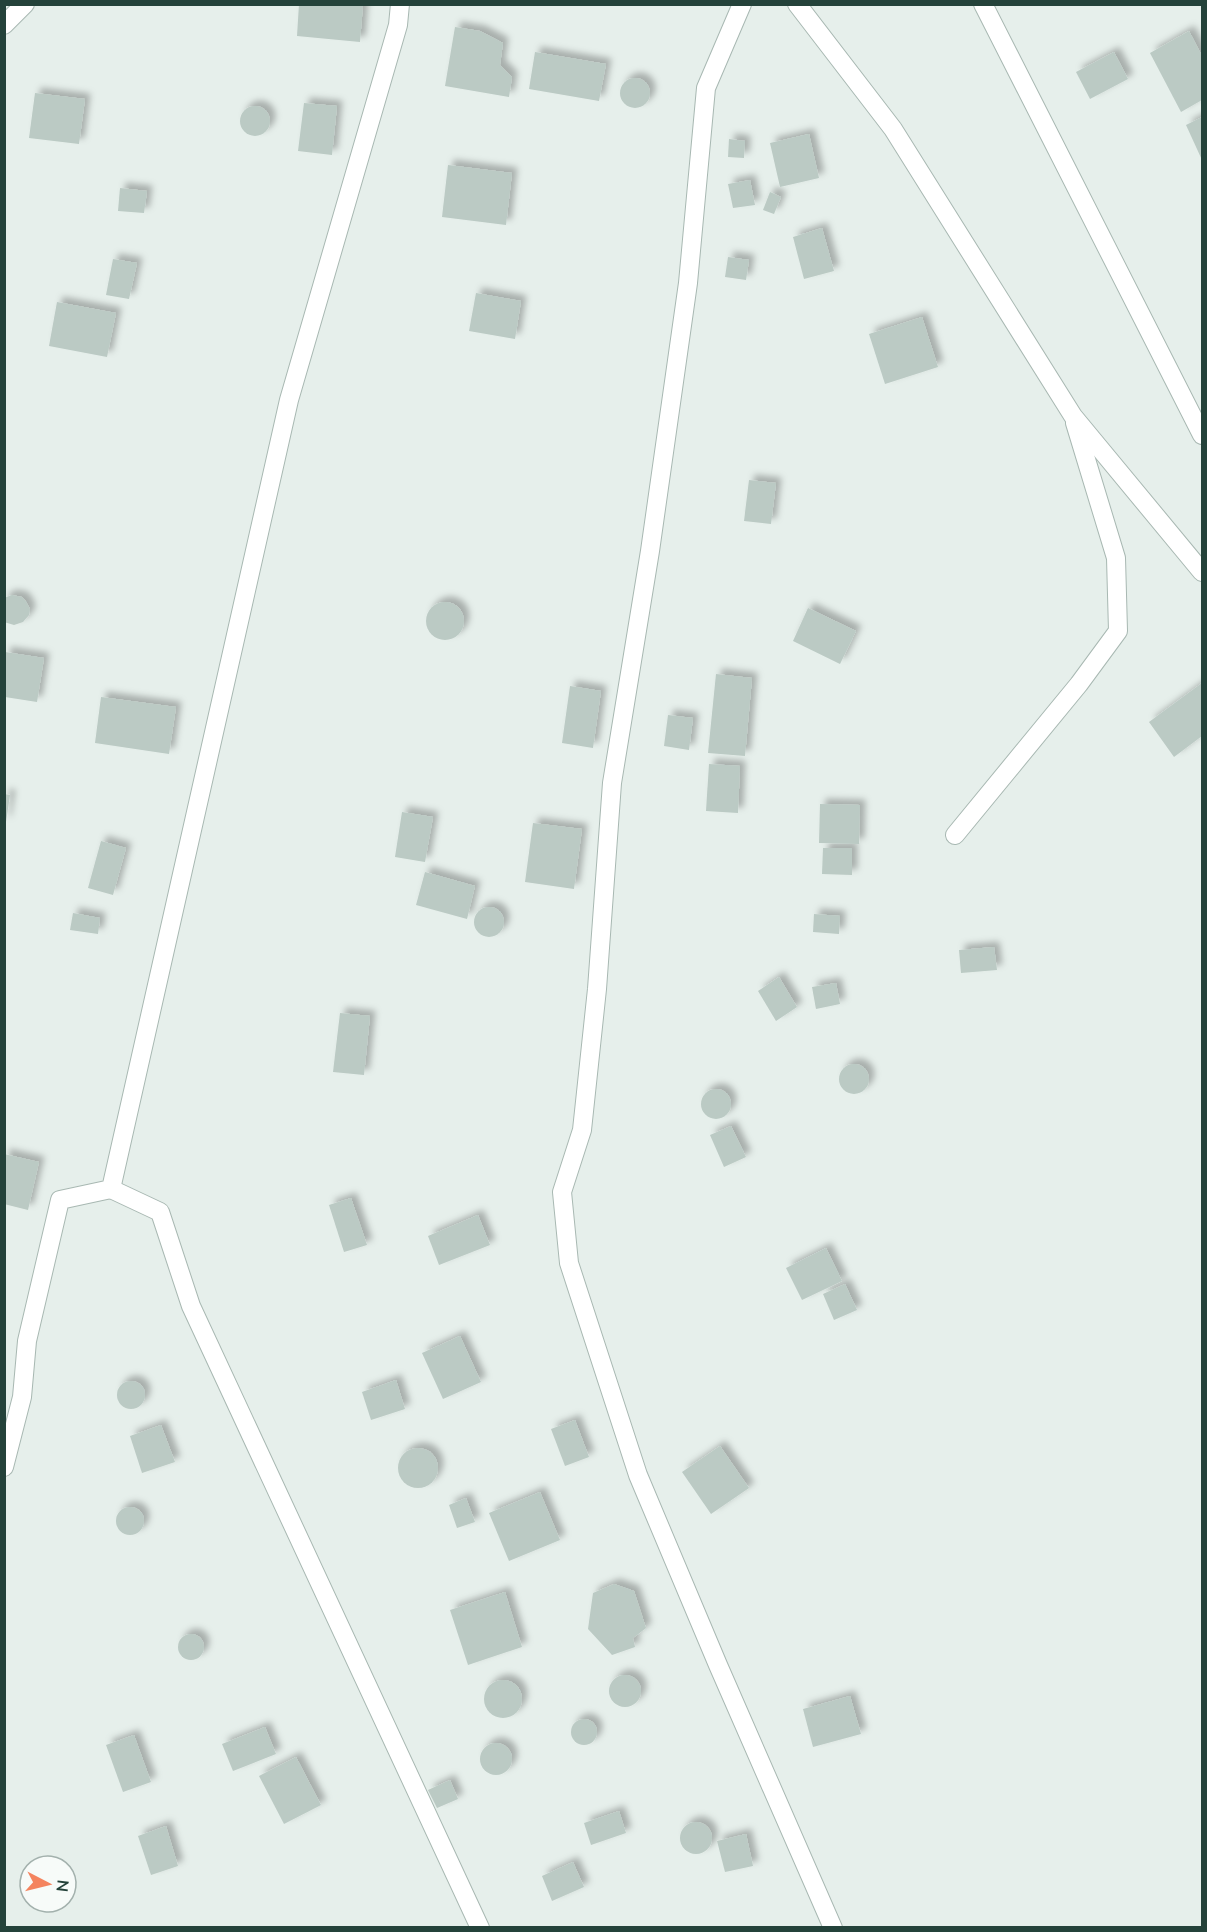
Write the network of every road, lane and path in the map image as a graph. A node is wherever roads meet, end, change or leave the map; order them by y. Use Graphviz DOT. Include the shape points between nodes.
graph roads {
  1 [pos="400,4"];
  2 [pos="742,4"];
  3 [pos="797,4"];
  4 [pos="983,4"];
  5 [pos="16,8"];
  6 [pos="4,25"];
  7 [pos="1073,416"];
  8 [pos="1203,435"];
  9 [pos="1203,572"];
  10 [pos="955,835"];
  11 [pos="111,1189"];
  12 [pos="4,1467"];
  13 [pos="480,1928"];
  14 [pos="833,1928"];
  1 -- 11 [label="street" via="398,25 289,400"];
  2 -- 14 [label="street" via="706,88 686,294 612,783 582,1131 562,1192 569,1263 638,1475"];
  3 -- 7 [label="street" via="893,129"];
  4 -- 8 [label="street"];
  5 -- 6 [label="street"];
  7 -- 9 [label="street"];
  7 -- 10 [label="street" via="1116,558 1118,631"];
  11 -- 12 [label="street" via="60,1200 27,1341 22,1397"];
  11 -- 13 [label="street" via="160,1212 191,1306"];
}
